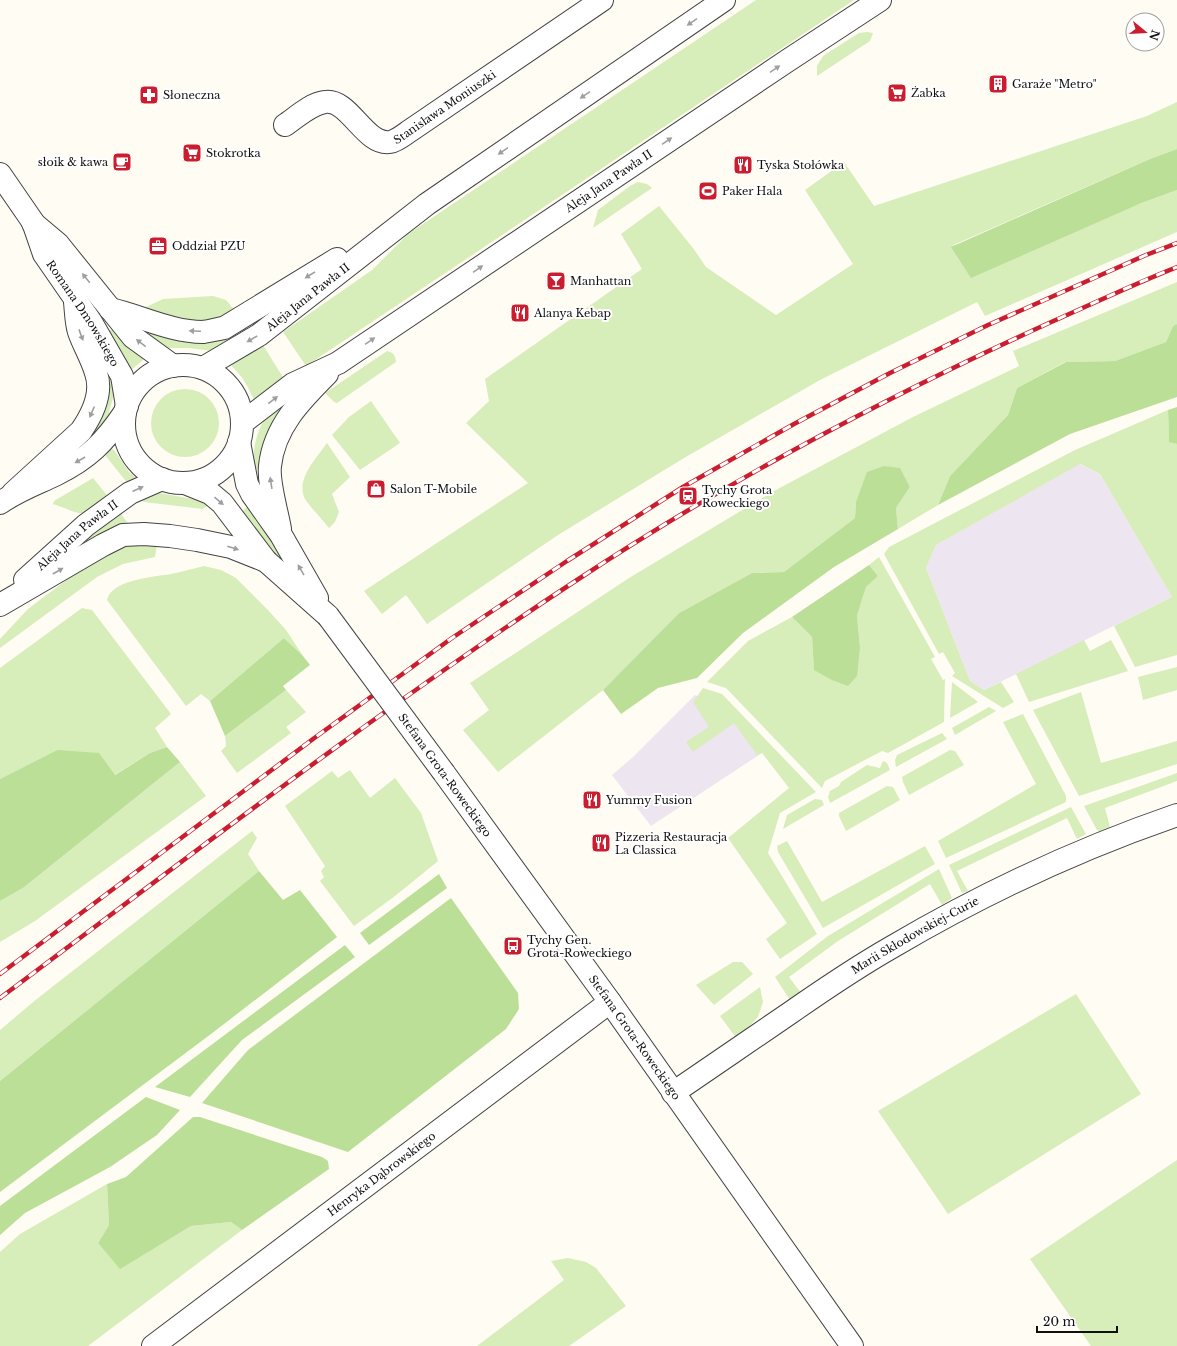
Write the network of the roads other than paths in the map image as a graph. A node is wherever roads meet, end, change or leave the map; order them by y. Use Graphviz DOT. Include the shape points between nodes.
graph roads {
  1 [pos="602,0"];
  2 [pos="724,0"];
  3 [pos="880,0"];
  4 [pos="285,125"];
  5 [pos="0,174"];
  6 [pos="427,204"];
  7 [pos="32,222"];
  8 [pos="74,296"];
  9 [pos="110,309"];
  10 [pos="338,363"];
  11 [pos="173,366"];
  12 [pos="202,368"];
  13 [pos="126,409"];
  14 [pos="240,433"];
  15 [pos="162,479"];
  16 [pos="185,483"];
  17 [pos="6,498"];
  18 [pos="281,535"];
  19 [pos="266,561"];
  20 [pos="0,604"];
  21 [pos="328,616"];
  22 [pos="1177,815"];
  23 [pos="610,1002"];
  24 [pos="672,1092"];
  25 [pos="153,1346"];
  26 [pos="852,1346"];
  1 -- 4 [label="street, Stanisława Moniuszki" via="391,142 376,140 344,109 326,101 311,107"];
  2 -- 6 [label="street, Aleja Jana Pawła II, one-way"];
  10 -- 3 [label="street, Aleja Jana Pawła II, one-way"];
  5 -- 7 [label="street, Romana Dmowskiego"];
  6 -- 9 [label="street, one-way" via="224,328 204,332 187,331"];
  6 -- 12 [label="street, Aleja Jana Pawła II, one-way" via="259,335"];
  7 -- 8 [label="street, Romana Dmowskiego" via="44,254"];
  9 -- 7 [label="street, Romana Dmowskiego, one-way" via="58,244"];
  8 -- 13 [label="street, Romana Dmowskiego" via="92,322 122,376"];
  8 -- 17 [label="street, one-way" via="79,331 97,374 95,406 81,431"];
  11 -- 9 [label="street, Romana Dmowskiego, one-way" via="133,337"];
  14 -- 10 [label="street, one-way" via="293,384"];
  18 -- 10 [label="street, one-way" via="271,481 270,466 274,446 286,420 302,398"];
  11 -- 12 [label="street" via="188,365"];
  11 -- 13 [label="street" via="157,370 144,379"];
  12 -- 14 [label="street" via="218,377 231,390 239,406"];
  13 -- 15 [label="street" via="124,432 131,452 144,468"];
  13 -- 17 [label="street, one-way" via="110,434 86,457"];
  14 -- 16 [label="street" via="230,458 218,471 202,480"];
  14 -- 18 [label="street, Stefana Grota-Roweckiego" via="247,484"];
  15 -- 16 [label="street"];
  20 -- 15 [label="street, Aleja Jana Pawła II, one-way" via="86,525 130,493"];
  16 -- 19 [label="street, Stefana Grota-Roweckiego, one-way" via="210,493 222,503"];
  21 -- 18 [label="street, Stefana Grota-Roweckiego, one-way"];
  20 -- 19 [label="street, one-way" via="123,535 170,536 231,546"];
  19 -- 21 [label="street, Stefana Grota-Roweckiego"];
  21 -- 23 [label="street, Stefana Grota-Roweckiego, bridge"];
  22 -- 24 [label="street, Marii Skłodowskiej-Curie" via="1048,865 892,946"];
  23 -- 24 [label="street, Stefana Grota-Roweckiego"];
  23 -- 25 [label="street, Henryka Dąbrowskiego"];
  24 -- 26 [label="street, Stefana Grota-Roweckiego"];
}
